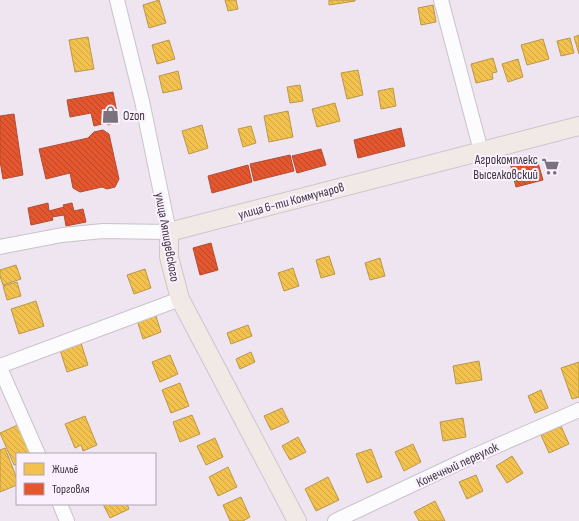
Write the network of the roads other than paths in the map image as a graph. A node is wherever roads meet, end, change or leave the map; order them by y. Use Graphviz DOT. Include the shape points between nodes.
graph roads {
  1 [pos="117,0"];
  2 [pos="441,0"];
  3 [pos="579,126"];
  4 [pos="481,151"];
  5 [pos="169,232"];
  6 [pos="0,247"];
  7 [pos="180,299"];
  8 [pos="0,367"];
  9 [pos="579,410"];
  10 [pos="38,453"];
  11 [pos="60,505"];
  12 [pos="67,521"];
  13 [pos="297,521"];
  14 [pos="335,521"];
  1 -- 5 [label="street, улица Ляпидевского" via="142,100"];
  2 -- 4 [label="street"];
  3 -- 4 [label="main road, улица 6-ти Коммунаров"];
  4 -- 5 [label="main road, улица 6-ти Коммунаров"];
  5 -- 6 [label="street, улица 6-ти Коммунаров" via="103,231 62,235"];
  5 -- 7 [label="main road, улица Ляпидевского" via="169,257"];
  7 -- 8 [label="street"];
  7 -- 13 [label="main road, улица Ляпидевского"];
  8 -- 10 [label="street"];
  9 -- 14 [label="street, Конечный переулок"];
  11 -- 12 [label="street"];
}
